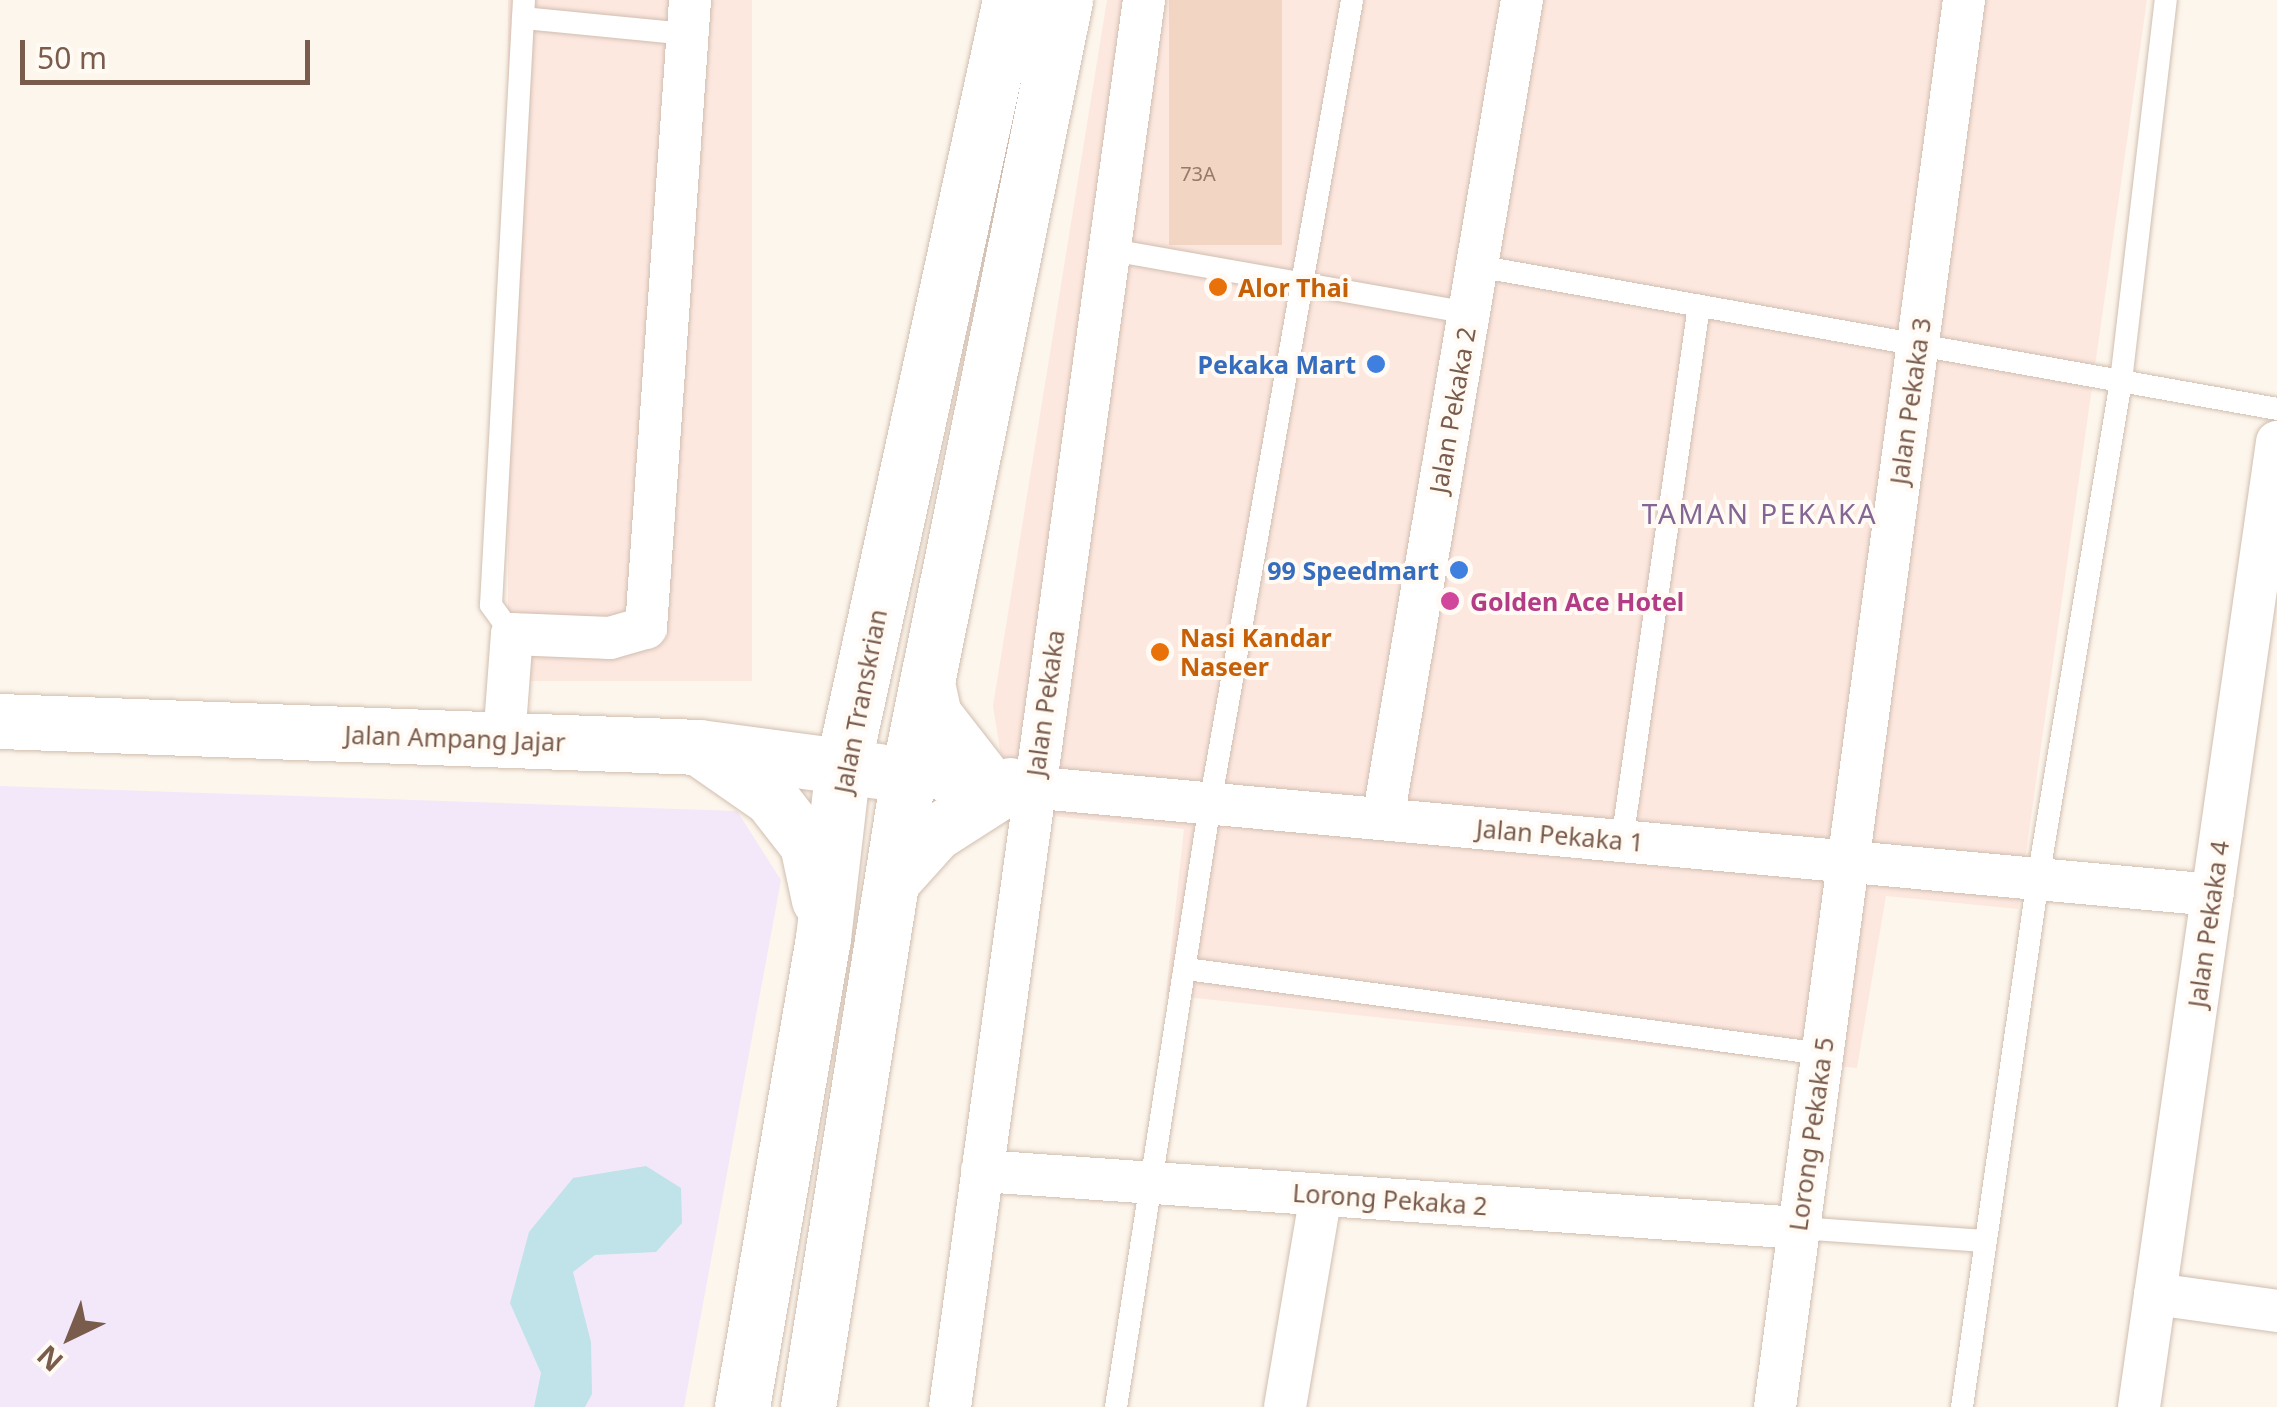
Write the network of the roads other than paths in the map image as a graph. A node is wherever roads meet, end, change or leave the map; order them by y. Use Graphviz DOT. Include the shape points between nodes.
graph roads {
  1 [pos="1010,0"];
  2 [pos="1065,0"];
  3 [pos="1144,0"];
  4 [pos="1352,0"];
  5 [pos="1522,0"];
  6 [pos="1964,0"];
  7 [pos="2166,0"];
  8 [pos="523,9"];
  9 [pos="688,17"];
  10 [pos="1112,250"];
  11 [pos="1477,266"];
  12 [pos="1306,284"];
  13 [pos="1699,306"];
  14 [pos="1468,312"];
  15 [pos="1918,345"];
  16 [pos="2121,381"];
  17 [pos="2277,409"];
  18 [pos="2277,442"];
  19 [pos="512,634"];
  20 [pos="927,683"];
  21 [pos="861,686"];
  22 [pos="0,721"];
  23 [pos="504,740"];
  24 [pos="699,747"];
  25 [pos="762,751"];
  26 [pos="844,765"];
  27 [pos="908,776"];
  28 [pos="1010,785"];
  29 [pos="1210,804"];
  30 [pos="1382,819"];
  31 [pos="1622,841"];
  32 [pos="1848,862"];
  33 [pos="2038,879"];
  34 [pos="892,882"];
  35 [pos="2212,896"];
  36 [pos="823,938"];
  37 [pos="1186,970"];
  38 [pos="1822,1054"];
  39 [pos="982,1171"];
  40 [pos="1149,1183"];
  41 [pos="1321,1194"];
  42 [pos="1799,1228"];
  43 [pos="1986,1240"];
  44 [pos="2155,1294"];
  45 [pos="2277,1311"];
  46 [pos="742,1407"];
  47 [pos="808,1407"];
  48 [pos="950,1407"];
  49 [pos="1116,1407"];
  50 [pos="1285,1407"];
  51 [pos="1775,1407"];
  52 [pos="1962,1407"];
  53 [pos="2139,1407"];
  1 -- 21 [label="main road, Jalan Transkrian"];
  2 -- 20 [label="main road"];
  3 -- 10 [label="street, Jalan Pekaka"];
  4 -- 12 [label="lane"];
  5 -- 11 [label="street, Jalan Pekaka 2"];
  6 -- 15 [label="street, Jalan Pekaka 3"];
  7 -- 16 [label="lane"];
  8 -- 9 [label="lane"];
  8 -- 19 [label="lane" via="490,604"];
  9 -- 19 [label="street" via="646,628 610,638"];
  10 -- 12 [label="lane"];
  10 -- 28 [label="street, Jalan Pekaka"];
  11 -- 13 [label="lane"];
  11 -- 14 [label="street, Jalan Pekaka 2"];
  12 -- 14 [label="lane"];
  12 -- 29 [label="lane"];
  13 -- 15 [label="lane"];
  13 -- 31 [label="lane"];
  14 -- 30 [label="street, Jalan Pekaka 2"];
  15 -- 16 [label="lane"];
  15 -- 32 [label="street, Jalan Pekaka 3"];
  16 -- 17 [label="lane"];
  16 -- 33 [label="lane"];
  18 -- 35 [label="street, Jalan Pekaka 4"];
  19 -- 23 [label="street"];
  20 -- 27 [label="main road"];
  20 -- 28 [label="main road" via="934,715"];
  21 -- 25 [label="main road" via="828,720"];
  21 -- 26 [label="main road, Jalan Transkrian"];
  22 -- 23 [label="main road, Jalan Ampang Jajar"];
  23 -- 24 [label="main road, Jalan Ampang Jajar"];
  24 -- 25 [label="main road, Jalan Ampang Jajar"];
  24 -- 36 [label="main road" via="771,798 807,844"];
  25 -- 26 [label="main road, Jalan Ampang Jajar"];
  26 -- 27 [label="main road, Jalan Ampang Jajar"];
  26 -- 36 [label="main road, Jalan Transkrian"];
  27 -- 28 [label="street, Jalan Pekaka 1"];
  27 -- 34 [label="main road"];
  28 -- 29 [label="street, Jalan Pekaka 1"];
  28 -- 34 [label="main road" via="935,833"];
  28 -- 39 [label="street, Jalan Pekaka"];
  29 -- 30 [label="street, Jalan Pekaka 1"];
  29 -- 37 [label="lane"];
  30 -- 31 [label="street, Jalan Pekaka 1"];
  31 -- 32 [label="street, Jalan Pekaka 1"];
  32 -- 33 [label="street, Jalan Pekaka 1"];
  32 -- 38 [label="street, Lorong Pekaka 5"];
  33 -- 35 [label="street, Jalan Pekaka 1"];
  33 -- 43 [label="lane"];
  34 -- 47 [label="main road"];
  35 -- 44 [label="street, Jalan Pekaka 4"];
  36 -- 46 [label="main road, Jalan Transkrian"];
  37 -- 38 [label="lane"];
  37 -- 40 [label="lane"];
  38 -- 42 [label="street, Lorong Pekaka 5"];
  39 -- 40 [label="street, Lorong Pekaka 2"];
  39 -- 48 [label="street, Jalan Pekaka"];
  40 -- 41 [label="street, Lorong Pekaka 2"];
  40 -- 49 [label="lane"];
  41 -- 42 [label="street, Lorong Pekaka 2"];
  41 -- 50 [label="street"];
  42 -- 43 [label="lane"];
  42 -- 51 [label="street, Lorong Pekaka 5"];
  43 -- 52 [label="lane"];
  44 -- 45 [label="street"];
  44 -- 53 [label="street, Jalan Pekaka 4"];
}
